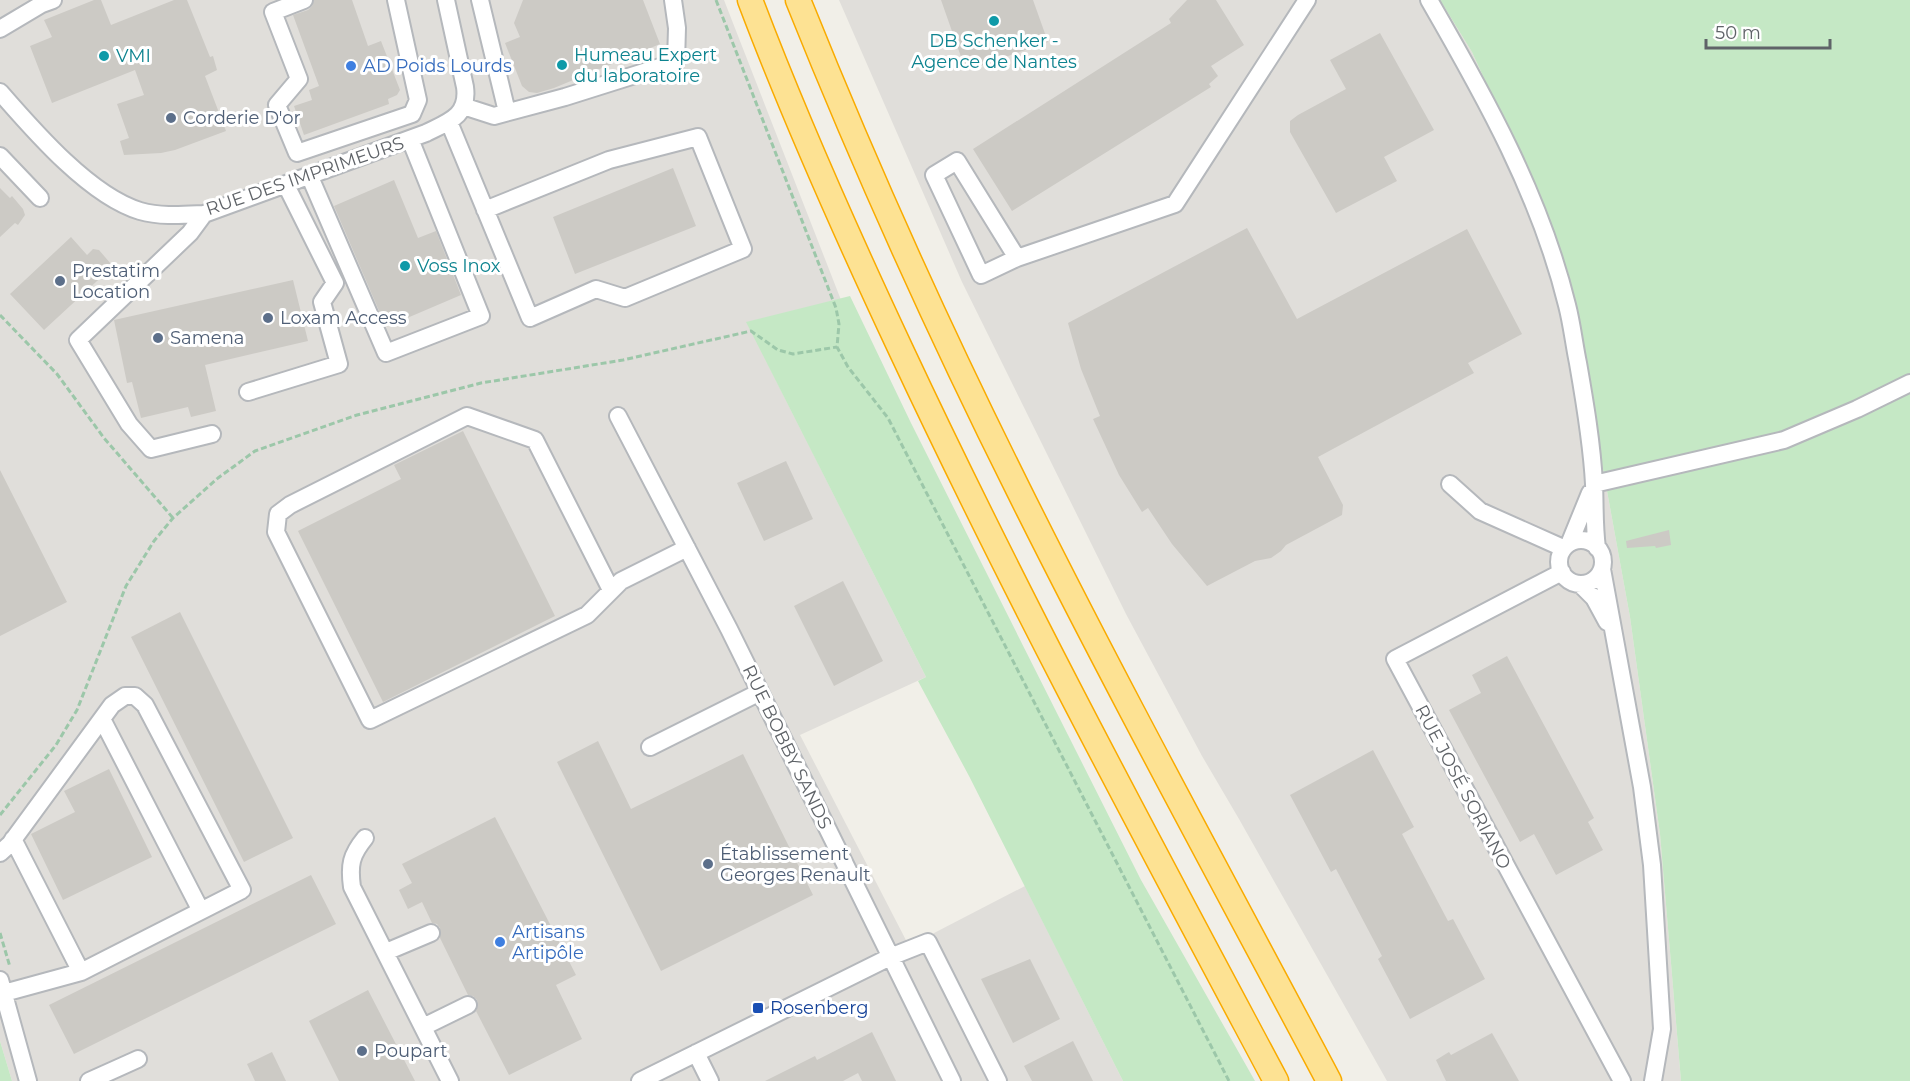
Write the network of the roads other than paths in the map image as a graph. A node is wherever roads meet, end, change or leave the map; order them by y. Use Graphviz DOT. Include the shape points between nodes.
graph roads {
  1 [pos="53,0"];
  2 [pos="304,0"];
  3 [pos="396,0"];
  4 [pos="446,0"];
  5 [pos="480,0"];
  6 [pos="673,0"];
  7 [pos="750,0"];
  8 [pos="798,0"];
  9 [pos="1307,0"];
  10 [pos="1429,0"];
  11 [pos="0,29"];
  12 [pos="0,92"];
  13 [pos="463,106"];
  14 [pos="507,112"];
  15 [pos="448,122"];
  16 [pos="410,139"];
  17 [pos="0,156"];
  18 [pos="310,177"];
  19 [pos="286,185"];
  20 [pos="40,198"];
  21 [pos="485,210"];
  22 [pos="204,213"];
  23 [pos="1017,258"];
  24 [pos="1910,383"];
  25 [pos="248,392"];
  26 [pos="618,416"];
  27 [pos="212,434"];
  28 [pos="1450,484"];
  29 [pos="1594,484"];
  30 [pos="1567,545"];
  31 [pos="687,548"];
  32 [pos="1597,548"];
  33 [pos="1602,569"];
  34 [pos="1562,572"];
  35 [pos="1580,584"];
  36 [pos="612,590"];
  37 [pos="1618,649"];
  38 [pos="760,692"];
  39 [pos="102,718"];
  40 [pos="651,747"];
  41 [pos="365,838"];
  42 [pos="14,839"];
  43 [pos="0,853"];
  44 [pos="201,911"];
  45 [pos="431,933"];
  46 [pos="386,952"];
  47 [pos="890,957"];
  48 [pos="81,972"];
  49 [pos="2,987"];
  50 [pos="468,1005"];
  51 [pos="423,1027"];
  52 [pos="696,1053"];
  53 [pos="138,1059"];
  54 [pos="28,1081"];
  55 [pos="89,1081"];
  56 [pos="450,1081"];
  57 [pos="640,1081"];
  58 [pos="710,1081"];
  59 [pos="952,1081"];
  60 [pos="998,1081"];
  61 [pos="1276,1081"];
  62 [pos="1329,1081"];
  63 [pos="1622,1081"];
  64 [pos="1653,1081"];
  1 -- 11 [label="street"];
  2 -- 3 [label="street" via="273,12 299,79 277,105 297,153 412,114 418,99"];
  4 -- 13 [label="street" via="467,99"];
  5 -- 14 [label="street"];
  6 -- 14 [label="street" via="676,62"];
  7 -- 61 [label="highway" via="800,125 936,424 1070,693"];
  8 -- 62 [label="highway" via="909,260 1015,483"];
  9 -- 23 [label="street" via="1175,204"];
  10 -- 29 [label="street" via="1479,87 1545,230 1567,305 1586,409"];
  12 -- 22 [label="street, RUE DES IMPRIMEURS" via="78,174 109,198 140,211 172,216"];
  13 -- 14 [label="street" via="494,116"];
  13 -- 15 [label="street, RUE DES IMPRIMEURS"];
  15 -- 16 [label="street, RUE DES IMPRIMEURS"];
  15 -- 21 [label="street"];
  16 -- 18 [label="street, RUE DES IMPRIMEURS"];
  16 -- 18 [label="street" via="481,316 386,353"];
  17 -- 20 [label="street"];
  18 -- 19 [label="street, RUE DES IMPRIMEURS"];
  19 -- 22 [label="street, RUE DES IMPRIMEURS"];
  19 -- 25 [label="street" via="335,283 322,302 339,364"];
  21 -- 21 [label="street" via="530,318 596,289 625,298 743,249 698,137 609,160"];
  22 -- 27 [label="street" via="190,233 78,340 129,424 151,449"];
  23 -- 23 [label="street" via="957,161 934,175 981,275"];
  24 -- 29 [label="street" via="1784,440"];
  26 -- 31 [label="street, RUE BOBBY SANDS"];
  28 -- 30 [label="street" via="1480,511"];
  29 -- 30 [label="street"];
  29 -- 32 [label="street"];
  30 -- 32 [label="street" via="1578,540"];
  30 -- 34 [label="street" via="1560,561"];
  31 -- 36 [label="street" via="621,581"];
  31 -- 38 [label="street, RUE BOBBY SANDS"];
  32 -- 33 [label="street" via="1603,560"];
  33 -- 35 [label="street" via="1594,581"];
  33 -- 37 [label="street"];
  34 -- 35 [label="street"];
  34 -- 63 [label="street, RUE JOSÉ SORIANO" via="1395,659"];
  35 -- 37 [label="street" via="1598,604"];
  36 -- 36 [label="street" via="587,615 370,720 276,531 278,514 467,416 535,440"];
  37 -- 64 [label="street" via="1652,865 1662,1029"];
  38 -- 40 [label="street"];
  38 -- 47 [label="street, RUE BOBBY SANDS"];
  39 -- 42 [label="street"];
  39 -- 44 [label="street"];
  39 -- 44 [label="street" via="125,696 135,696 145,705 242,890"];
  41 -- 46 [label="street" via="356,848 349,867 352,887"];
  42 -- 43 [label="street"];
  42 -- 48 [label="street"];
  44 -- 48 [label="street"];
  45 -- 46 [label="street"];
  46 -- 51 [label="street"];
  47 -- 52 [label="street"];
  47 -- 59 [label="street, RUE BOBBY SANDS"];
  47 -- 60 [label="street" via="928,942"];
  48 -- 49 [label="street"];
  49 -- 54 [label="street"];
  50 -- 51 [label="street"];
  51 -- 56 [label="street"];
  52 -- 57 [label="street"];
  52 -- 58 [label="street"];
  53 -- 55 [label="street"];
}
